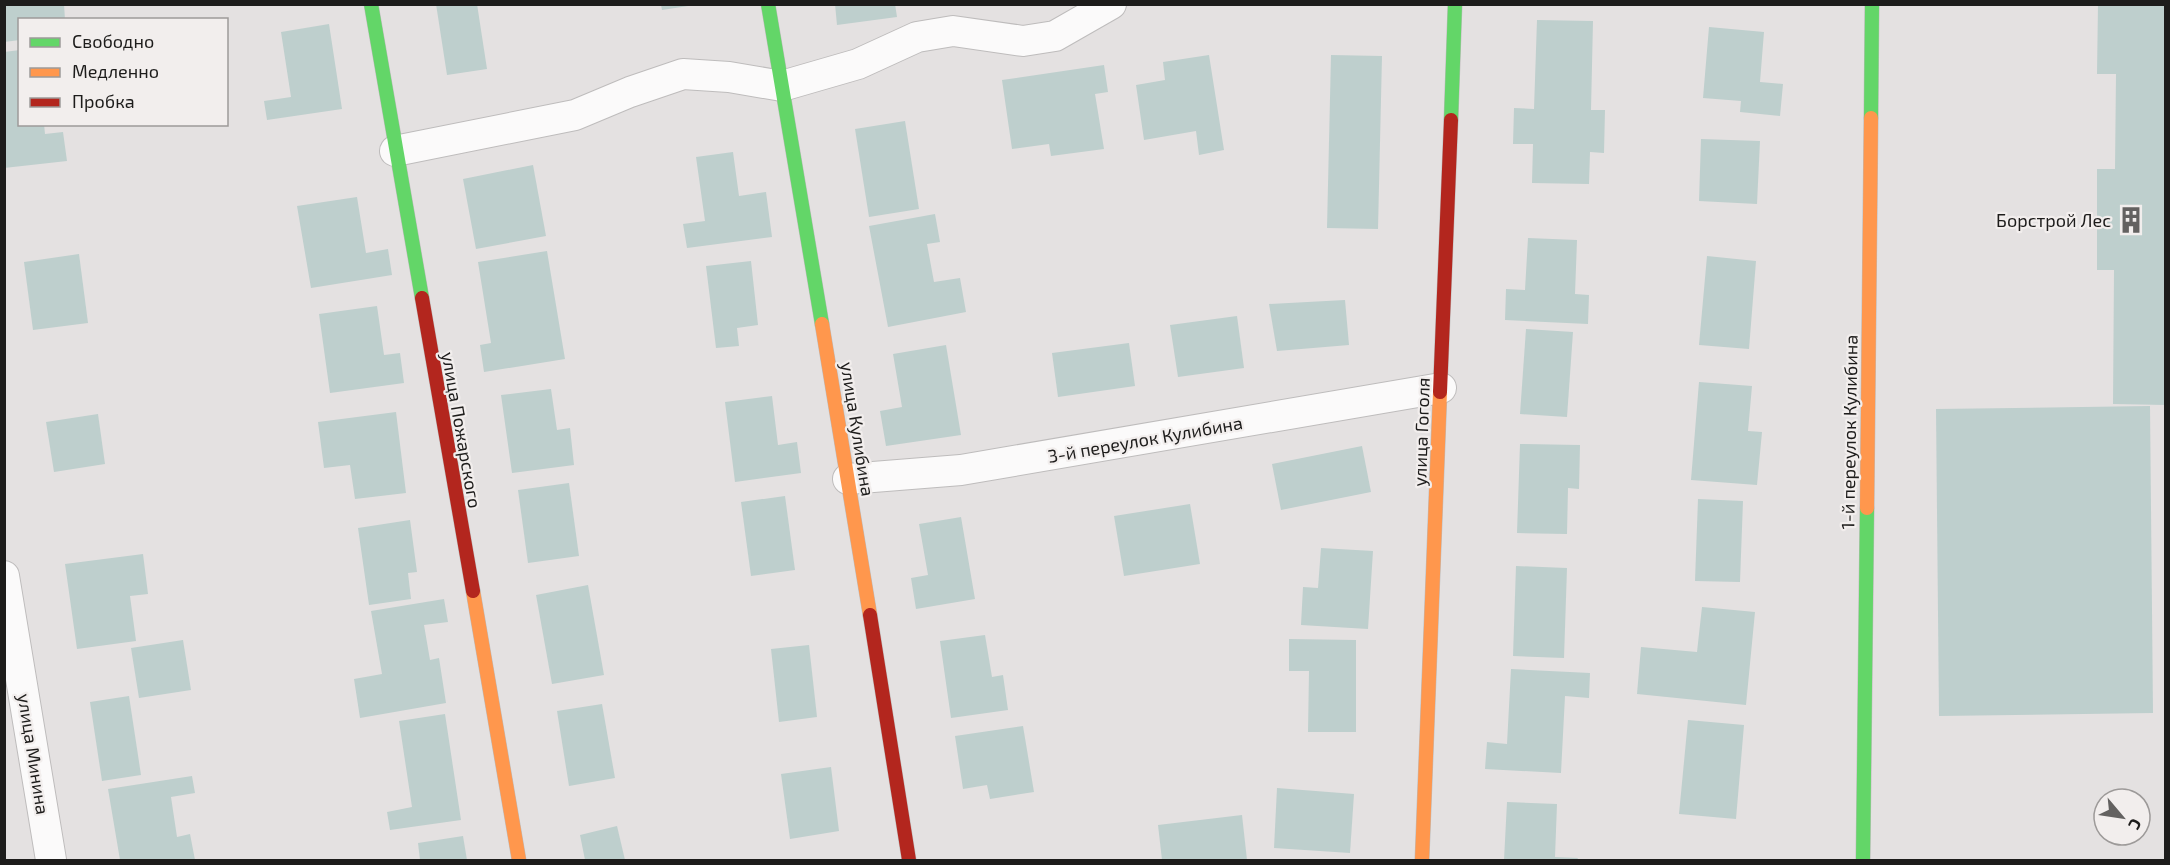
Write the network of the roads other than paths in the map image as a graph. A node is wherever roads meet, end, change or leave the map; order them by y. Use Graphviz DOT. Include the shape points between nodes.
graph roads {
  1 [pos="371,4"];
  2 [pos="768,4"];
  3 [pos="1111,4"];
  4 [pos="1455,4"];
  5 [pos="1872,4"];
  6 [pos="782,86"];
  7 [pos="395,151"];
  8 [pos="1441,388"];
  9 [pos="848,479"];
  10 [pos="4,576"];
  11 [pos="51,861"];
  12 [pos="519,861"];
  13 [pos="909,861"];
  14 [pos="1422,861"];
  15 [pos="1863,861"];
  1 -- 7 [label="street, улица Пожарского"];
  2 -- 6 [label="street, улица Кулибина"];
  3 -- 6 [label="street" via="1055,36 1023,40 953,31 917,37 858,64"];
  4 -- 8 [label="street, улица Гоголя"];
  5 -- 15 [label="street, 1-й переулок Кулибина"];
  6 -- 7 [label="street" via="683,74 575,115"];
  6 -- 9 [label="street, улица Кулибина"];
  7 -- 12 [label="street, улица Пожарского"];
  8 -- 9 [label="street, 3-й переулок Кулибина" via="961,470"];
  8 -- 14 [label="street, улица Гоголя"];
  9 -- 13 [label="street, улица Кулибина"];
  10 -- 11 [label="street, улица Минина"];
}
